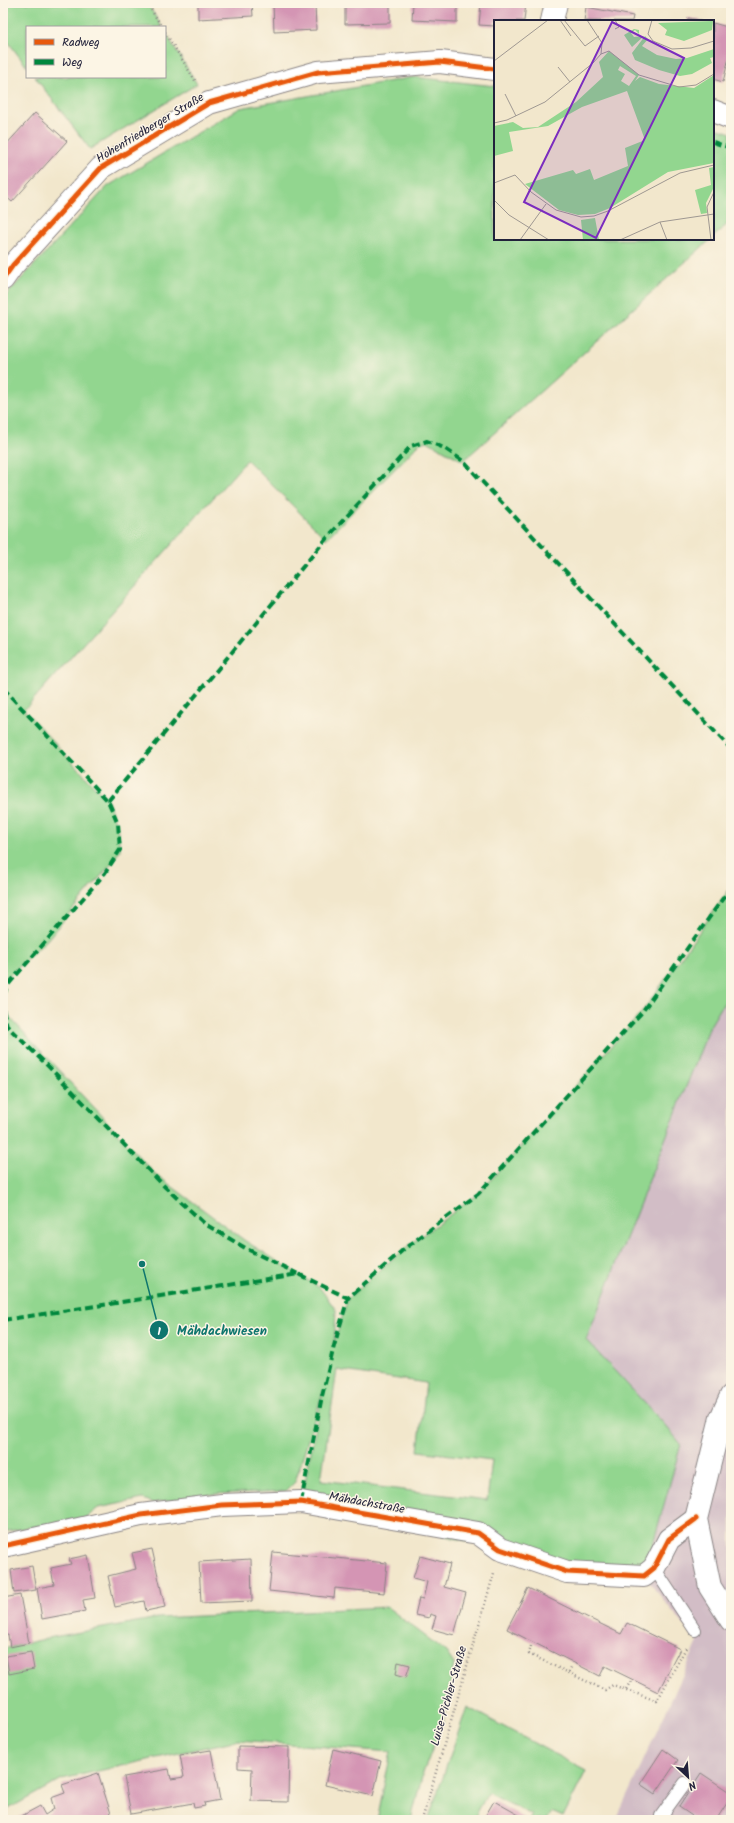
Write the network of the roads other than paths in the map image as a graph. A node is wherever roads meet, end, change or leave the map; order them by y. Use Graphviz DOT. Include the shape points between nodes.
graph roads {
  1 [pos="556,3"];
  2 [pos="552,20"];
  3 [pos="494,69"];
  4 [pos="714,112"];
  5 [pos="731,118"];
  6 [pos="3,279"];
  7 [pos="731,1396"];
  8 [pos="696,1519"];
  9 [pos="3,1546"];
  10 [pos="654,1568"];
  11 [pos="731,1620"];
  12 [pos="695,1630"];
  13 [pos="685,1782"];
  14 [pos="667,1820"];
  1 -- 2 [label="street"];
  3 -- 6 [label="street, Hohenfriedberger Straße" via="440,62 318,72 209,103 101,168"];
  4 -- 5 [label="street"];
  7 -- 8 [label="street" via="720,1418"];
  8 -- 10 [label="street" via="669,1539"];
  8 -- 11 [label="street" via="710,1587"];
  9 -- 10 [label="street, Mähdachstraße" via="141,1515 222,1505 301,1502 478,1533 500,1549 567,1572 644,1576"];
  10 -- 12 [label="lane"];
  13 -- 14 [label="lane" via="661,1816"];
}
